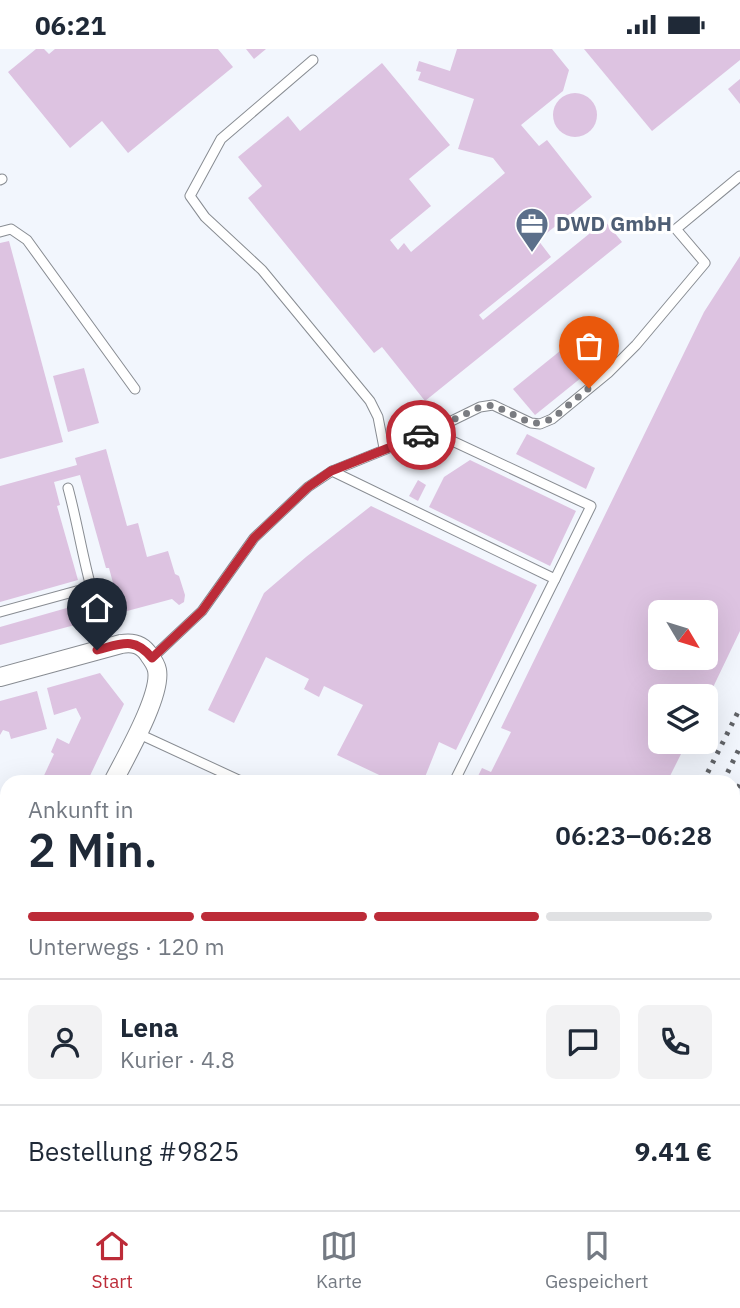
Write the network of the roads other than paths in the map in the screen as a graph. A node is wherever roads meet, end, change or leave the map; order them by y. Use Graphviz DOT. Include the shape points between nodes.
graph roads {
  1 [pos="313,61"];
  2 [pos="740,176"];
  3 [pos="0,232"];
  4 [pos="135,389"];
  5 [pos="431,431"];
  6 [pos="384,448"];
  7 [pos="331,471"];
  8 [pos="68,488"];
  9 [pos="555,579"];
  10 [pos="0,612"];
  11 [pos="152,658"];
  12 [pos="0,677"];
  13 [pos="137,733"];
  14 [pos="117,775"];
  15 [pos="228,775"];
  16 [pos="457,775"];
  1 -- 6 [label="lane" via="221,139 190,196 205,217 262,270 370,401"];
  2 -- 5 [label="lane" via="676,229 705,263 599,381 552,419 540,423 493,405"];
  3 -- 4 [label="lane" via="11,229 27,240"];
  5 -- 6 [label="lane"];
  5 -- 9 [label="lane" via="591,506"];
  6 -- 7 [label="lane"];
  7 -- 9 [label="lane"];
  7 -- 11 [label="lane" via="254,538 202,611"];
  8 -- 10 [label="lane" via="91,587"];
  9 -- 16 [label="lane"];
  11 -- 12 [label="street" via="131,642"];
  11 -- 13 [label="street" via="157,685"];
  13 -- 14 [label="street"];
  13 -- 15 [label="lane"];
}
